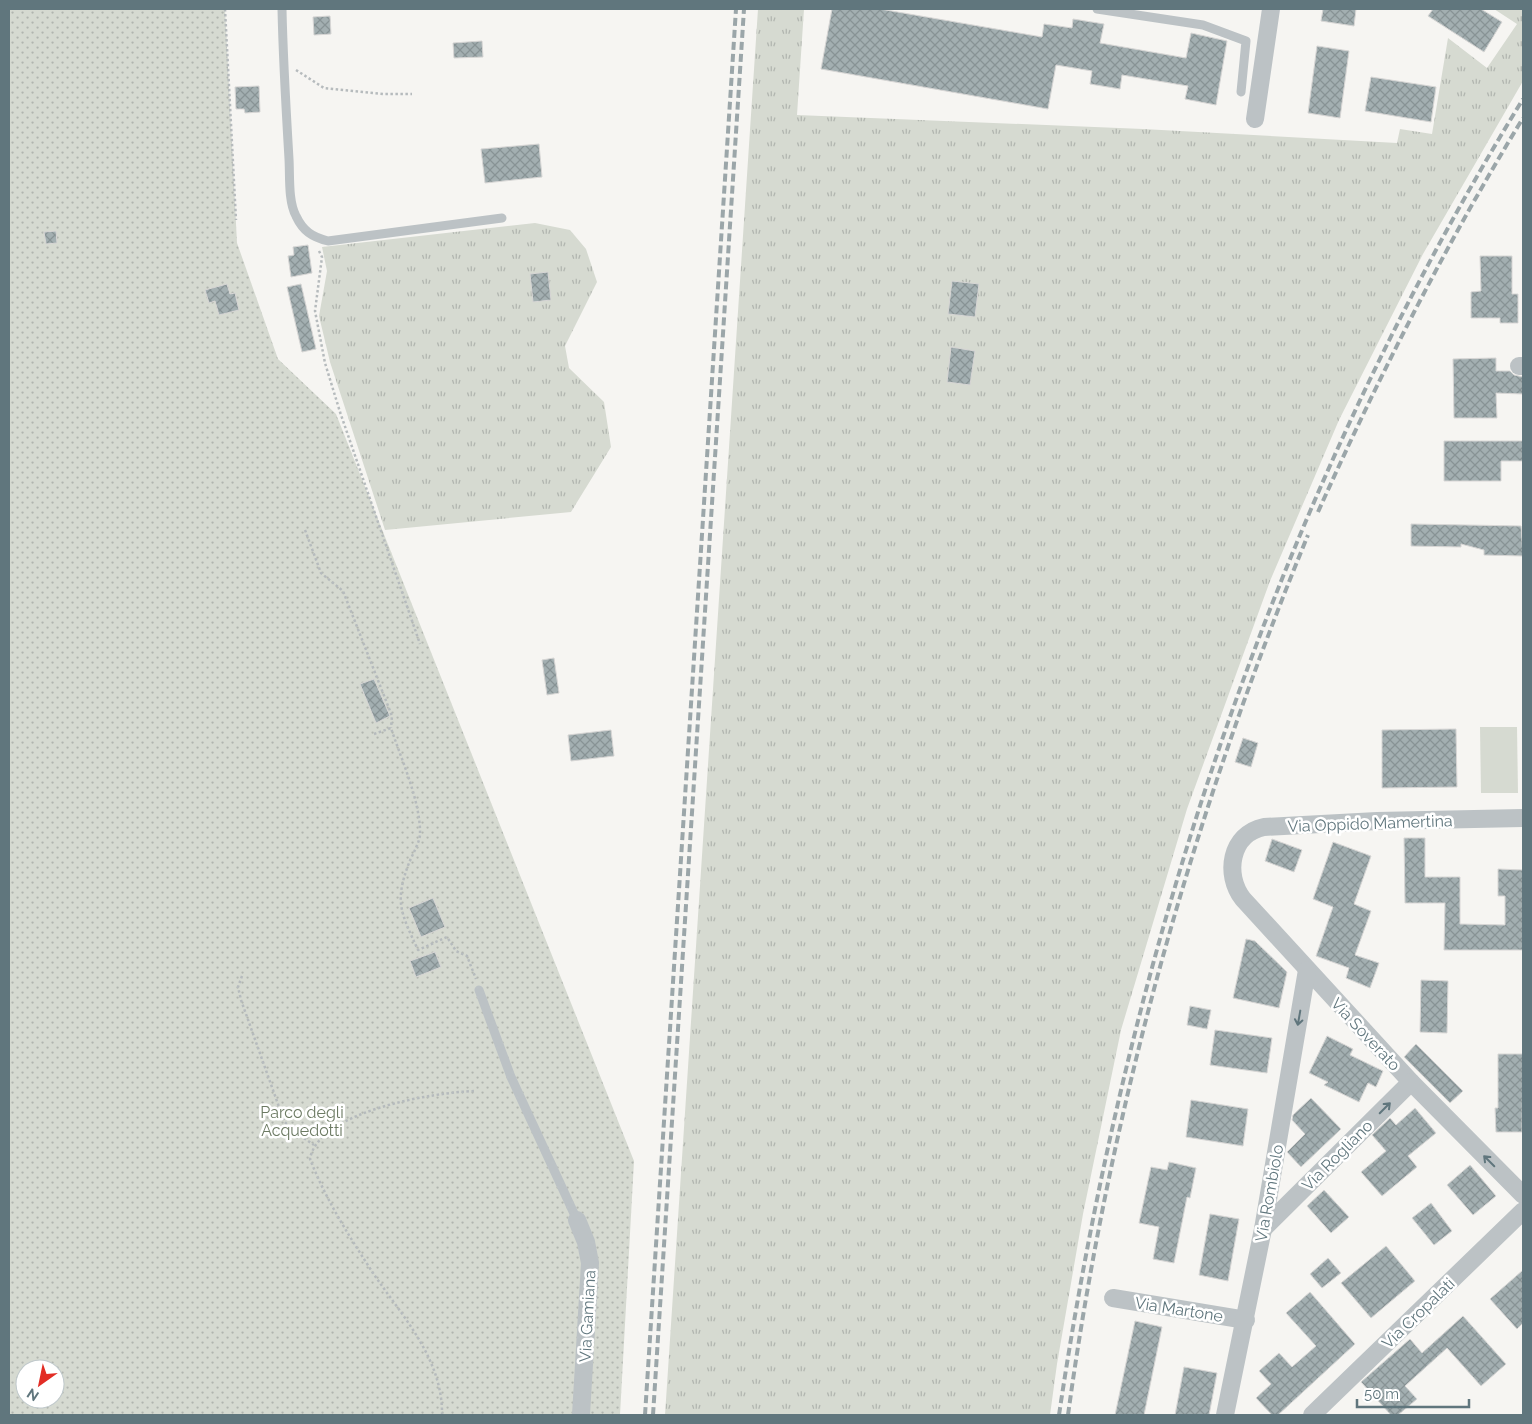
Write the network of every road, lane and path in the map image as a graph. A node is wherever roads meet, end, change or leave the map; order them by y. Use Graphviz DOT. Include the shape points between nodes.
graph roads {
  1 [pos="225,9"];
  2 [pos="282,9"];
  3 [pos="1097,9"];
  4 [pos="1271,9"];
  5 [pos="1246,41"];
  6 [pos="1266,45"];
  7 [pos="283,61"];
  8 [pos="1240,92"];
  9 [pos="412,94"];
  10 [pos="1255,119"];
  11 [pos="502,218"];
  12 [pos="236,220"];
  13 [pos="314,238"];
  14 [pos="305,530"];
  15 [pos="420,644"];
  16 [pos="391,728"];
  17 [pos="374,734"];
  18 [pos="1523,818"];
  19 [pos="1233,860"];
  20 [pos="1307,970"];
  21 [pos="242,976"];
  22 [pos="479,990"];
  23 [pos="1411,1082"];
  24 [pos="476,1092"];
  25 [pos="314,1145"];
  26 [pos="1523,1195"];
  27 [pos="1523,1211"];
  28 [pos="576,1220"];
  29 [pos="1263,1229"];
  30 [pos="1113,1298"];
  31 [pos="1246,1320"];
  32 [pos="442,1415"];
  33 [pos="581,1415"];
  34 [pos="1225,1415"];
  35 [pos="1312,1415"];
  1 -- 12 [label="path"];
  2 -- 7 [label="lane"];
  3 -- 5 [label="lane" via="1203,25"];
  4 -- 6 [label="street"];
  5 -- 6 [label="lane"];
  5 -- 8 [label="lane"];
  6 -- 10 [label="street"];
  7 -- 9 [label="path" via="324,88"];
  7 -- 13 [label="lane" via="295,214"];
  11 -- 13 [label="lane" via="328,241"];
  13 -- 15 [label="path" via="322,257 315,311 325,363"];
  14 -- 16 [label="path" via="321,573 342,591 392,716"];
  16 -- 17 [label="path"];
  16 -- 22 [label="path" via="418,811 420,836 399,898 408,928 418,950 447,937 456,951 467,956"];
  18 -- 19 [label="street, Via Oppido Mamertina" via="1377,821 1264,828 1254,830 1244,838 1236,848"];
  19 -- 20 [label="street, Via Soverato" via="1232,874 1238,893"];
  20 -- 23 [label="street, Via Soverato"];
  20 -- 29 [label="street, Via Rombiolo, one-way"];
  21 -- 25 [label="path" via="238,988 240,1000 284,1121"];
  22 -- 28 [label="lane" via="511,1077"];
  26 -- 23 [label="street, Via Soverato, one-way"];
  29 -- 23 [label="street, Via Rogliano, one-way"];
  24 -- 25 [label="path" via="421,1097 383,1108 328,1130"];
  25 -- 32 [label="path" via="310,1159 337,1217 412,1326 426,1352 437,1382"];
  27 -- 35 [label="street, Via Cropalati"];
  28 -- 33 [label="street, Via Gamiana" via="586,1242 590,1263"];
  29 -- 31 [label="street, Via Rombiolo"];
  30 -- 31 [label="street, Via Martone"];
  31 -- 34 [label="street, Via Rombiolo"];
}
